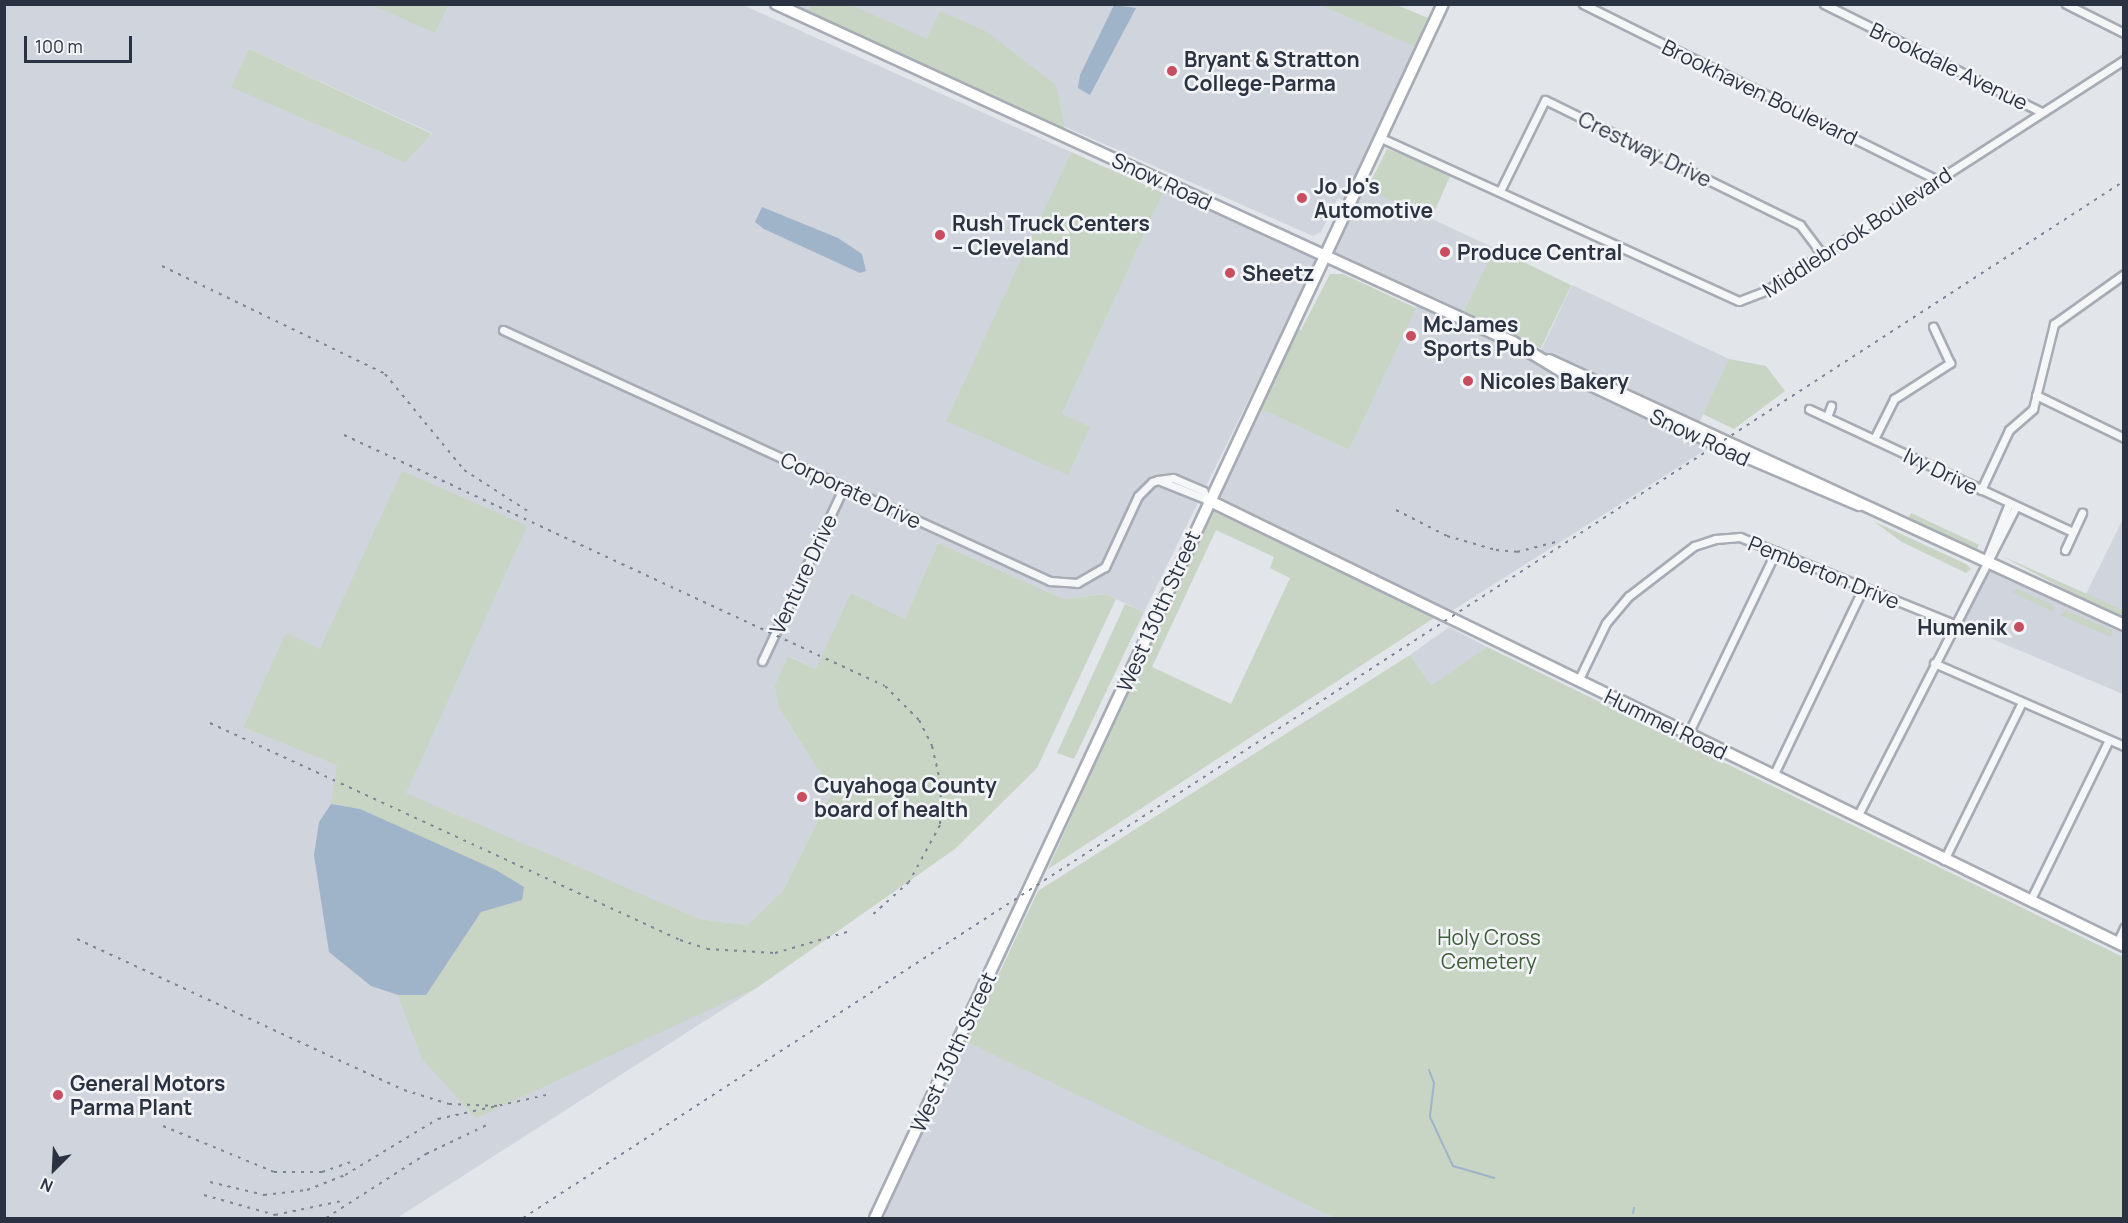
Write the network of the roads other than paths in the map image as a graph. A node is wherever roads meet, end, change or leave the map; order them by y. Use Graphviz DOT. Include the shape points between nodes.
graph roads {
  1 [pos="776,4"];
  2 [pos="1443,4"];
  3 [pos="1583,4"];
  4 [pos="1824,4"];
  5 [pos="2066,4"];
  6 [pos="2124,33"];
  7 [pos="2124,60"];
  8 [pos="2042,112"];
  9 [pos="1381,138"];
  10 [pos="1938,180"];
  11 [pos="1501,189"];
  12 [pos="1325,255"];
  13 [pos="1822,255"];
  14 [pos="2124,274"];
  15 [pos="1933,327"];
  16 [pos="503,330"];
  17 [pos="2036,395"];
  18 [pos="1832,406"];
  19 [pos="1809,410"];
  20 [pos="1827,417"];
  21 [pos="2124,438"];
  22 [pos="1874,439"];
  23 [pos="844,487"];
  24 [pos="1981,490"];
  25 [pos="1208,500"];
  26 [pos="2012,505"];
  27 [pos="2082,513"];
  28 [pos="2073,532"];
  29 [pos="2065,550"];
  30 [pos="1776,551"];
  31 [pos="1985,563"];
  32 [pos="1863,588"];
  33 [pos="1954,624"];
  34 [pos="2124,625"];
  35 [pos="762,662"];
  36 [pos="1934,663"];
  37 [pos="1578,681"];
  38 [pos="2021,704"];
  39 [pos="1688,734"];
  40 [pos="2108,742"];
  41 [pos="2124,746"];
  42 [pos="1773,776"];
  43 [pos="1857,817"];
  44 [pos="1944,860"];
  45 [pos="2030,901"];
  46 [pos="2124,928"];
  47 [pos="2120,945"];
  48 [pos="875,1218"];
  1 -- 12 [label="main road, Snow Road"];
  2 -- 9 [label="main road, West 130th Street"];
  3 -- 10 [label="street, Brookhaven Boulevard"];
  4 -- 8 [label="street, Brookdale Avenue"];
  5 -- 6 [label="street"];
  7 -- 8 [label="street, Middlebrook Boulevard"];
  8 -- 10 [label="street, Middlebrook Boulevard"];
  9 -- 11 [label="street, Middlebrook Boulevard"];
  9 -- 12 [label="main road, West 130th Street"];
  10 -- 13 [label="street, Middlebrook Boulevard"];
  11 -- 13 [label="street, Middlebrook Boulevard" via="1729,300 1756,297"];
  11 -- 13 [label="street, Crestway Drive" via="1545,100 1800,225"];
  12 -- 25 [label="main road, West 130th Street"];
  12 -- 31 [label="main road, Snow Road" via="1546,359 1568,363"];
  14 -- 17 [label="street" via="2054,324"];
  15 -- 22 [label="street" via="1950,363 1894,399"];
  16 -- 23 [label="street, Corporate Drive"];
  17 -- 21 [label="street"];
  17 -- 24 [label="street" via="2033,409 2009,430"];
  18 -- 20 [label="street"];
  19 -- 20 [label="street, Ivy Drive"];
  20 -- 22 [label="street, Ivy Drive"];
  22 -- 24 [label="street, Ivy Drive"];
  23 -- 25 [label="street, Corporate Drive" via="1064,584 1088,580 1105,567 1138,496 1158,480"];
  23 -- 35 [label="street, Venture Drive"];
  24 -- 26 [label="street, Ivy Drive"];
  25 -- 37 [label="main road, Hummel Road"];
  25 -- 48 [label="main road, West 130th Street"];
  26 -- 28 [label="street, Ivy Drive"];
  26 -- 31 [label="street"];
  27 -- 28 [label="street"];
  28 -- 29 [label="street"];
  30 -- 32 [label="street, Pemberton Drive"];
  30 -- 37 [label="street, Pemberton Drive" via="1740,537 1694,546 1629,596 1606,623"];
  30 -- 39 [label="street"];
  31 -- 33 [label="street"];
  31 -- 34 [label="main road, Snow Road"];
  32 -- 33 [label="street, Pemberton Drive"];
  32 -- 42 [label="street"];
  33 -- 36 [label="street"];
  36 -- 38 [label="street"];
  36 -- 43 [label="street"];
  37 -- 39 [label="main road, Hummel Road"];
  38 -- 40 [label="street"];
  38 -- 44 [label="street"];
  39 -- 42 [label="main road, Hummel Road"];
  40 -- 41 [label="street"];
  40 -- 45 [label="street"];
  42 -- 43 [label="main road, Hummel Road"];
  43 -- 44 [label="main road, Hummel Road"];
  44 -- 45 [label="main road, Hummel Road"];
  45 -- 47 [label="main road, Hummel Road"];
  46 -- 47 [label="street"];
}
